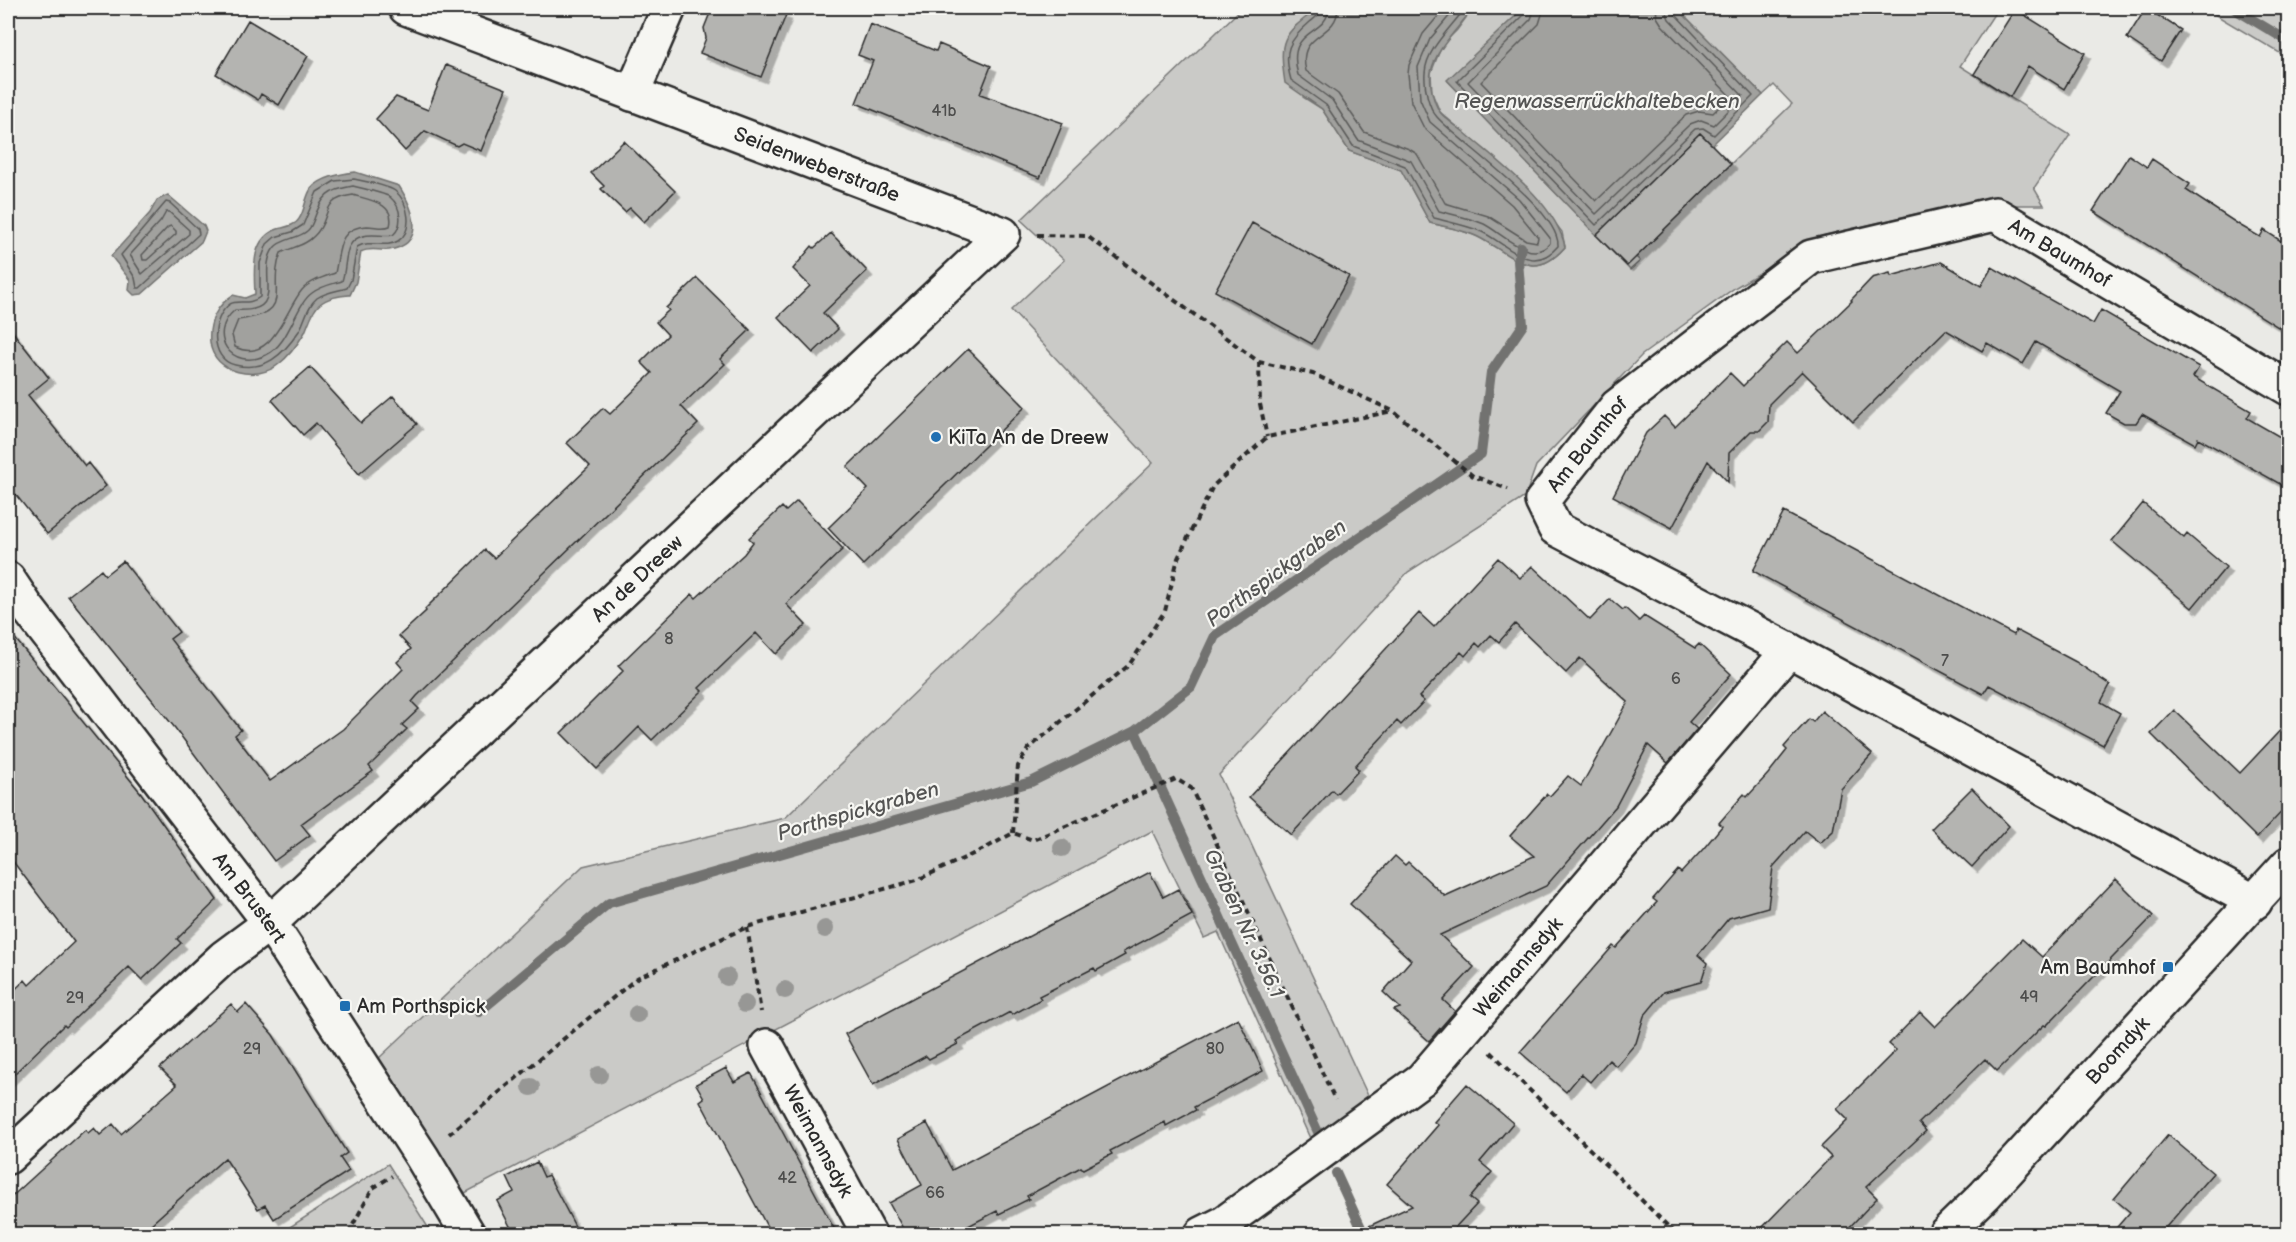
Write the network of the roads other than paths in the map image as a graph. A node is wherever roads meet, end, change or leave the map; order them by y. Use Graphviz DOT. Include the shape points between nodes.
graph roads {
  1 [pos="406,8"];
  2 [pos="669,8"];
  3 [pos="632,94"];
  4 [pos="1003,234"];
  5 [pos="2289,388"];
  6 [pos="8,579"];
  7 [pos="1789,650"];
  8 [pos="2289,864"];
  9 [pos="2254,902"];
  10 [pos="270,923"];
  11 [pos="767,1046"];
  12 [pos="8,1157"];
  13 [pos="468,1234"];
  14 [pos="869,1234"];
  15 [pos="1202,1234"];
  16 [pos="1945,1234"];
  1 -- 3 [label="street, Seidenweberstraße"];
  2 -- 3 [label="street"];
  3 -- 4 [label="street, Seidenweberstraße"];
  4 -- 10 [label="street, An de Dreew"];
  5 -- 7 [label="street, Am Baumhof" via="1995,214 1811,257 1617,406 1542,501 1555,528"];
  6 -- 10 [label="street, Am Brustert"];
  7 -- 9 [label="street, Am Baumhof"];
  7 -- 15 [label="street, Weimannsdyk" via="1422,1079 1224,1223"];
  8 -- 9 [label="street, Boomdyk"];
  9 -- 16 [label="street, Boomdyk" via="1985,1196"];
  10 -- 12 [label="street" via="224,957"];
  10 -- 13 [label="street, Am Brustert"];
  11 -- 14 [label="street, Weimannsdyk"];
}
